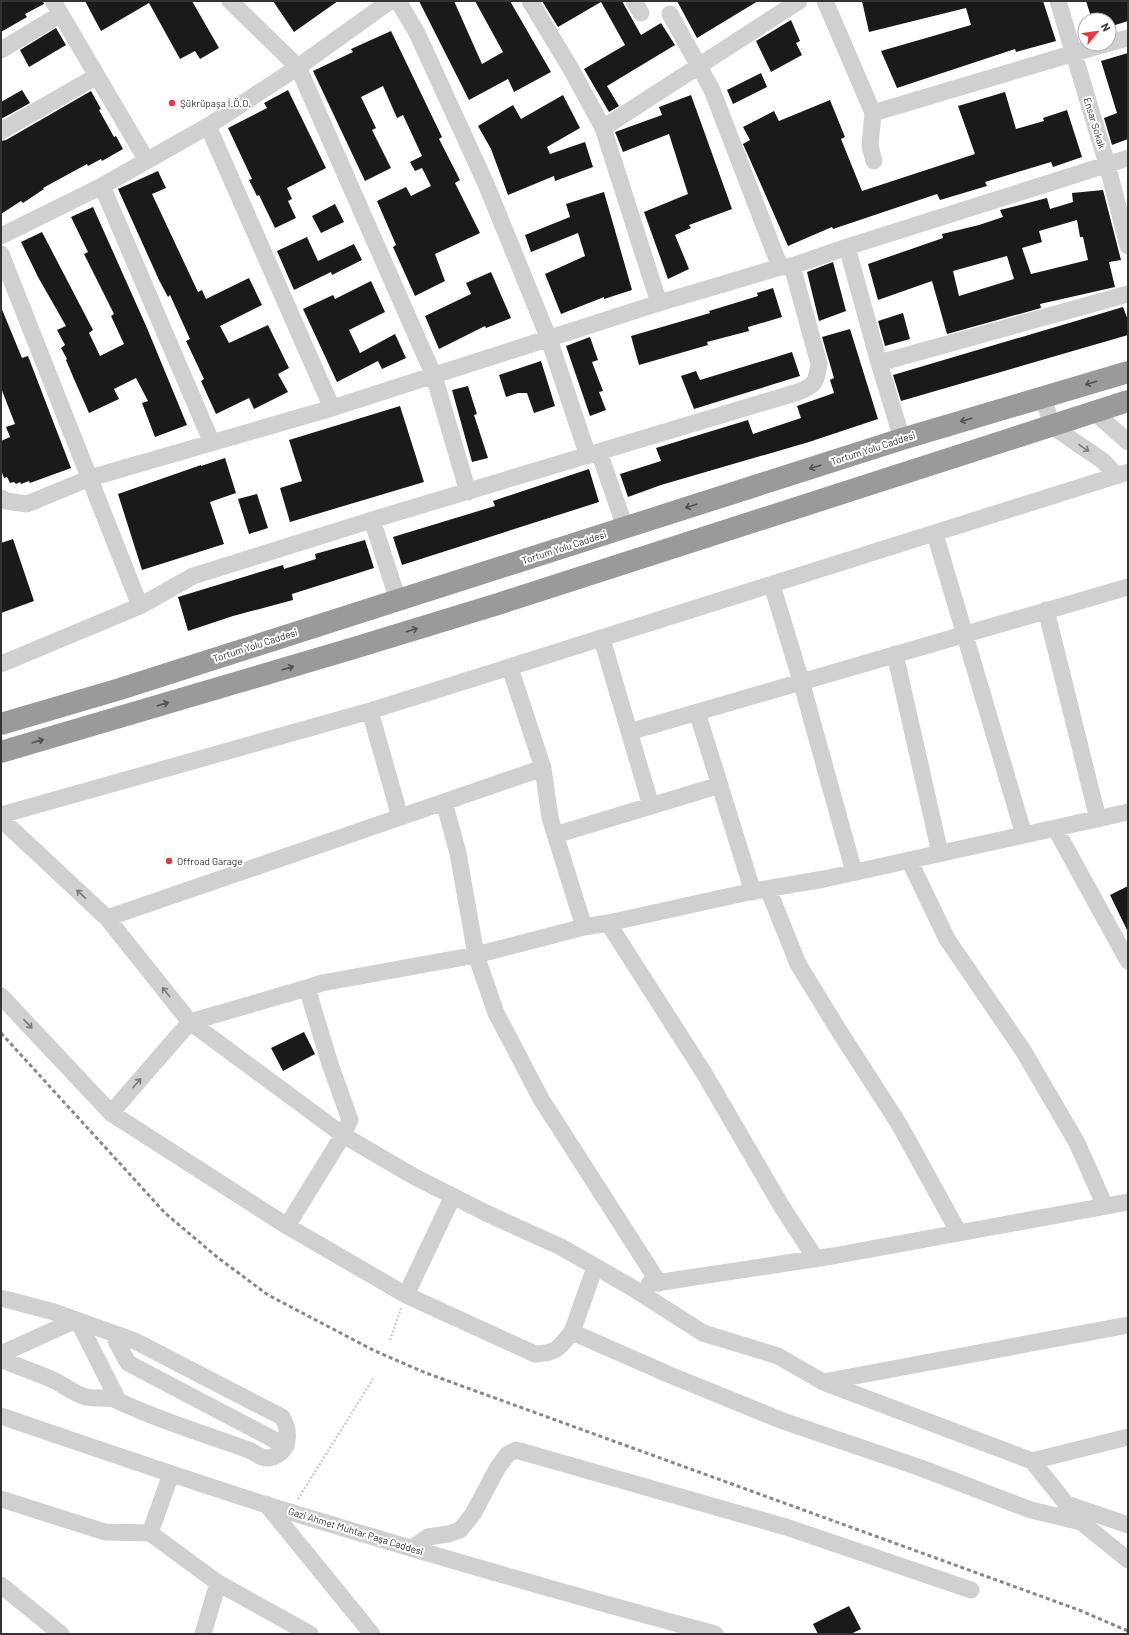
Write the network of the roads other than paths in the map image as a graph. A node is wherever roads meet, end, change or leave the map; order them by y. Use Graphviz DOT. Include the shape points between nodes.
graph roads {
  1 [pos="230,1"];
  2 [pos="390,1"];
  3 [pos="398,1"];
  4 [pos="530,1"];
  5 [pos="799,1"];
  6 [pos="825,1"];
  7 [pos="1058,1"];
  8 [pos="57,8"];
  9 [pos="670,14"];
  10 [pos="1128,38"];
  11 [pos="1117,41"];
  12 [pos="1,50"];
  13 [pos="1077,52"];
  14 [pos="1074,53"];
  15 [pos="699,65"];
  16 [pos="298,67"];
  17 [pos="97,76"];
  18 [pos="874,113"];
  19 [pos="208,126"];
  20 [pos="602,128"];
  21 [pos="1,130"];
  22 [pos="1128,158"];
  23 [pos="147,161"];
  24 [pos="874,161"];
  25 [pos="1107,164"];
  26 [pos="102,186"];
  27 [pos="1,236"];
  28 [pos="1128,246"];
  29 [pos="847,247"];
  30 [pos="1,254"];
  31 [pos="786,267"];
  32 [pos="1128,294"];
  33 [pos="659,303"];
  34 [pos="549,339"];
  35 [pos="879,363"];
  36 [pos="1128,372"];
  37 [pos="434,376"];
  38 [pos="1043,397"];
  39 [pos="1128,401"];
  40 [pos="332,408"];
  41 [pos="1094,412"];
  42 [pos="1052,426"];
  43 [pos="902,439"];
  44 [pos="1128,442"];
  45 [pos="212,443"];
  46 [pos="594,454"];
  47 [pos="1125,474"];
  48 [pos="90,478"];
  49 [pos="468,492"];
  50 [pos="1,498"];
  51 [pos="372,520"];
  52 [pos="625,527"];
  53 [pos="935,534"];
  54 [pos="772,585"];
  55 [pos="1128,587"];
  56 [pos="398,600"];
  57 [pos="140,606"];
  58 [pos="1046,610"];
  59 [pos="965,634"];
  60 [pos="602,639"];
  61 [pos="895,654"];
  62 [pos="1,664"];
  63 [pos="510,668"];
  64 [pos="801,681"];
  65 [pos="370,711"];
  66 [pos="697,712"];
  67 [pos="1,724"];
  68 [pos="629,732"];
  69 [pos="1,752"];
  70 [pos="543,768"];
  71 [pos="720,785"];
  72 [pos="444,802"];
  73 [pos="651,806"];
  74 [pos="1128,812"];
  75 [pos="1,815"];
  76 [pos="400,817"];
  77 [pos="1098,818"];
  78 [pos="1,819"];
  79 [pos="1055,828"];
  80 [pos="555,835"];
  81 [pos="1024,835"];
  82 [pos="940,853"];
  83 [pos="909,860"];
  84 [pos="854,872"];
  85 [pos="760,890"];
  86 [pos="107,918"];
  87 [pos="608,923"];
  88 [pos="584,927"];
  89 [pos="476,955"];
  90 [pos="1128,961"];
  91 [pos="307,988"];
  92 [pos="1,996"];
  93 [pos="190,1022"];
  94 [pos="111,1113"];
  95 [pos="343,1135"];
  96 [pos="453,1196"];
  97 [pos="1128,1202"];
  98 [pos="1104,1206"];
  99 [pos="287,1226"];
  100 [pos="959,1233"];
  101 [pos="816,1258"];
  102 [pos="595,1267"];
  103 [pos="659,1282"];
  104 [pos="631,1287"];
  105 [pos="406,1295"];
  106 [pos="1,1298"];
  107 [pos="77,1320"];
  108 [pos="1128,1325"];
  109 [pos="572,1332"];
  110 [pos="115,1334"];
  111 [pos="1,1354"];
  112 [pos="1,1359"];
  113 [pos="823,1382"];
  114 [pos="119,1402"];
  115 [pos="1,1416"];
  116 [pos="1128,1437"];
  117 [pos="286,1446"];
  118 [pos="1032,1461"];
  119 [pos="171,1474"];
  120 [pos="1,1499"];
  121 [pos="266,1504"];
  122 [pos="1066,1504"];
  123 [pos="1081,1522"];
  124 [pos="1128,1525"];
  125 [pos="150,1533"];
  126 [pos="412,1548"];
  127 [pos="1128,1560"];
  128 [pos="218,1583"];
  129 [pos="1,1585"];
  130 [pos="971,1590"];
  131 [pos="61,1634"];
  132 [pos="203,1634"];
  133 [pos="310,1634"];
  134 [pos="372,1634"];
  135 [pos="715,1634"];
  1 -- 16 [label="street"];
  2 -- 16 [label="street"];
  3 -- 34 [label="street" via="417,33 486,184"];
  4 -- 20 [label="street" via="571,69"];
  5 -- 15 [label="street"];
  6 -- 18 [label="street"];
  7 -- 14 [label="street, Ensar Sokak"];
  8 -- 12 [label="street"];
  8 -- 17 [label="street"];
  9 -- 15 [label="street"];
  10 -- 11 [label="street"];
  13 -- 14 [label="street"];
  14 -- 18 [label="street"];
  14 -- 25 [label="street, Ensar Sokak"];
  15 -- 20 [label="street"];
  15 -- 31 [label="street" via="712,90"];
  16 -- 19 [label="street"];
  16 -- 37 [label="street"];
  17 -- 21 [label="street"];
  17 -- 23 [label="street"];
  18 -- 24 [label="street" via="870,146"];
  19 -- 23 [label="street"];
  19 -- 40 [label="street"];
  20 -- 33 [label="street"];
  22 -- 25 [label="street"];
  23 -- 26 [label="street"];
  25 -- 28 [label="street, Ensar Sokak"];
  25 -- 29 [label="street"];
  26 -- 27 [label="street"];
  26 -- 45 [label="street"];
  29 -- 31 [label="street"];
  29 -- 35 [label="street"];
  30 -- 48 [label="street"];
  31 -- 33 [label="street"];
  31 -- 46 [label="street" via="819,364 817,379 812,386"];
  32 -- 35 [label="street"];
  33 -- 34 [label="street"];
  34 -- 37 [label="street"];
  34 -- 46 [label="street"];
  35 -- 43 [label="street"];
  36 -- 38 [label="highway, Tortum Yolu Caddesi, one-way"];
  37 -- 40 [label="street"];
  37 -- 49 [label="street"];
  38 -- 42 [label="street"];
  38 -- 43 [label="highway, Tortum Yolu Caddesi, one-way"];
  39 -- 41 [label="highway"];
  40 -- 45 [label="street"];
  41 -- 42 [label="highway"];
  41 -- 44 [label="street"];
  42 -- 47 [label="street, one-way"];
  69 -- 42 [label="highway, one-way" via="498,604"];
  43 -- 52 [label="highway, Tortum Yolu Caddesi, one-way"];
  45 -- 48 [label="street"];
  46 -- 49 [label="street"];
  46 -- 52 [label="street"];
  47 -- 53 [label="street"];
  48 -- 50 [label="street" via="27,504"];
  48 -- 57 [label="street"];
  49 -- 51 [label="street"];
  51 -- 56 [label="street"];
  51 -- 57 [label="street" via="193,576"];
  52 -- 56 [label="highway, Tortum Yolu Caddesi"];
  53 -- 54 [label="street"];
  53 -- 59 [label="street"];
  54 -- 60 [label="street"];
  54 -- 64 [label="street"];
  55 -- 58 [label="street"];
  56 -- 67 [label="highway, Tortum Yolu Caddesi" via="120,689"];
  57 -- 62 [label="street"];
  58 -- 59 [label="street"];
  58 -- 77 [label="street"];
  59 -- 61 [label="street"];
  59 -- 81 [label="street"];
  60 -- 63 [label="street"];
  60 -- 68 [label="street"];
  61 -- 64 [label="street"];
  61 -- 82 [label="street"];
  63 -- 65 [label="street"];
  63 -- 70 [label="street"];
  64 -- 66 [label="street"];
  64 -- 84 [label="street"];
  65 -- 75 [label="street"];
  65 -- 76 [label="street"];
  66 -- 68 [label="street"];
  66 -- 71 [label="street"];
  68 -- 73 [label="street"];
  70 -- 72 [label="street"];
  70 -- 80 [label="street"];
  71 -- 73 [label="street"];
  71 -- 85 [label="street"];
  72 -- 76 [label="street"];
  72 -- 89 [label="street" via="458,853"];
  73 -- 80 [label="street"];
  74 -- 77 [label="street"];
  76 -- 86 [label="street"];
  77 -- 79 [label="street"];
  86 -- 78 [label="street, one-way"];
  79 -- 81 [label="street"];
  79 -- 90 [label="street"];
  80 -- 88 [label="street"];
  81 -- 82 [label="street"];
  82 -- 83 [label="street"];
  83 -- 84 [label="street"];
  83 -- 98 [label="street" via="947,939 1024,1052 1077,1143"];
  84 -- 85 [label="street"];
  85 -- 87 [label="street"];
  85 -- 100 [label="street" via="798,964 899,1124"];
  93 -- 86 [label="street, one-way"];
  87 -- 88 [label="street"];
  87 -- 101 [label="street" via="704,1073 782,1207"];
  88 -- 89 [label="street"];
  89 -- 91 [label="street"];
  89 -- 103 [label="street" via="496,1013 541,1099"];
  91 -- 93 [label="street"];
  91 -- 95 [label="street" via="350,1120"];
  92 -- 94 [label="street, one-way"];
  94 -- 93 [label="street, one-way"];
  93 -- 95 [label="street"];
  94 -- 99 [label="street"];
  95 -- 96 [label="street"];
  95 -- 99 [label="street"];
  96 -- 102 [label="street" via="561,1247"];
  96 -- 105 [label="street"];
  97 -- 98 [label="street"];
  98 -- 100 [label="street"];
  99 -- 105 [label="street"];
  100 -- 101 [label="street"];
  101 -- 103 [label="street"];
  102 -- 104 [label="street"];
  102 -- 109 [label="street"];
  103 -- 104 [label="street"];
  104 -- 113 [label="street" via="704,1333 778,1356"];
  105 -- 109 [label="street" via="535,1354 550,1353 560,1347"];
  106 -- 107 [label="street"];
  107 -- 110 [label="street"];
  107 -- 111 [label="street"];
  107 -- 114 [label="street"];
  108 -- 113 [label="street"];
  109 -- 123 [label="street" via="783,1422 921,1468 1032,1510"];
  110 -- 117 [label="street" via="128,1363"];
  110 -- 117 [label="street" via="135,1341 282,1417 288,1431"];
  112 -- 114 [label="street" via="54,1380 80,1394 105,1397"];
  113 -- 118 [label="street"];
  114 -- 117 [label="street" via="178,1426 250,1450 264,1458 277,1454"];
  115 -- 119 [label="street, Gazi Ahmet Muhtar Paşa Caddesi"];
  116 -- 118 [label="street"];
  118 -- 122 [label="street"];
  119 -- 121 [label="street, Gazi Ahmet Muhtar Paşa Caddesi"];
  119 -- 125 [label="street"];
  120 -- 125 [label="street" via="105,1532"];
  121 -- 126 [label="street, Gazi Ahmet Muhtar Paşa Caddesi"];
  121 -- 134 [label="street"];
  122 -- 123 [label="street"];
  122 -- 124 [label="street"];
  123 -- 127 [label="street"];
  125 -- 128 [label="street"];
  126 -- 130 [label="street" via="428,1537 460,1530 473,1514 498,1467 508,1454 516,1450 786,1527"];
  126 -- 135 [label="street, Gazi Ahmet Muhtar Paşa Caddesi"];
  128 -- 132 [label="street"];
  128 -- 133 [label="street"];
  129 -- 131 [label="street"];
}
